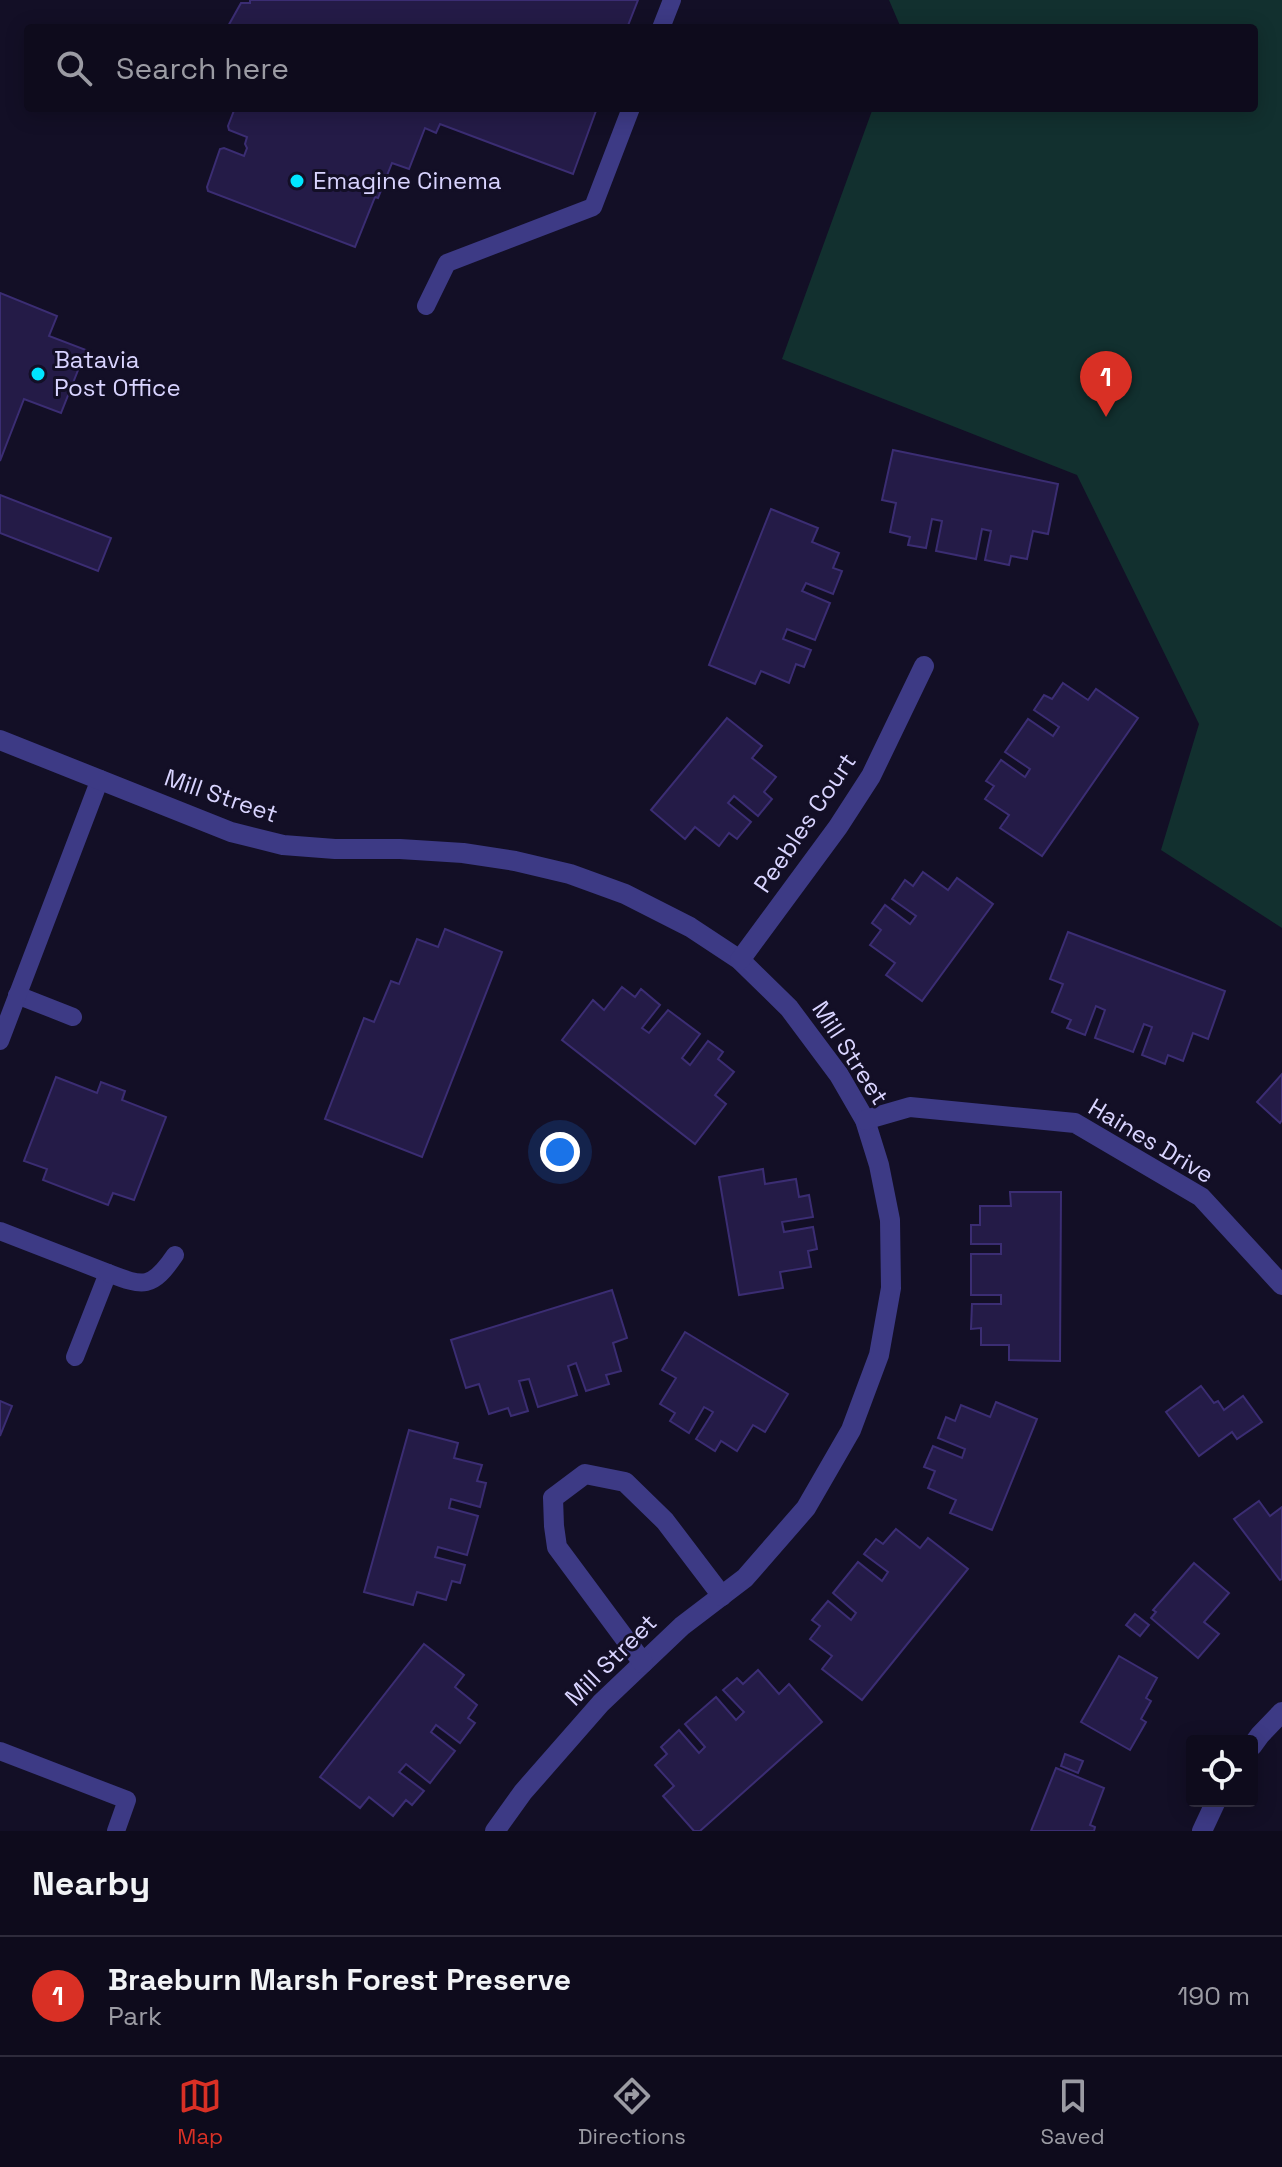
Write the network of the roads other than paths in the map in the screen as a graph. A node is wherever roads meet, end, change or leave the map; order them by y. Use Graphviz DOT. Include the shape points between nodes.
graph roads {
  1 [pos="672,0"];
  2 [pos="663,24"];
  3 [pos="629,112"];
  4 [pos="426,306"];
  5 [pos="924,666"];
  6 [pos="0,740"];
  7 [pos="100,779"];
  8 [pos="740,960"];
  9 [pos="17,995"];
  10 [pos="73,1017"];
  11 [pos="0,1041"];
  12 [pos="865,1120"];
  13 [pos="0,1231"];
  14 [pos="175,1255"];
  15 [pos="108,1273"];
  16 [pos="1282,1285"];
  17 [pos="75,1357"];
  18 [pos="722,1596"];
  19 [pos="643,1663"];
  20 [pos="1282,1712"];
  21 [pos="1258,1738"];
  22 [pos="0,1751"];
  23 [pos="1213,1807"];
  24 [pos="116,1831"];
  25 [pos="495,1831"];
  26 [pos="1202,1831"];
  1 -- 2 [label="lane"];
  3 -- 4 [label="lane" via="593,207 447,263"];
  5 -- 8 [label="street, Peebles Court" via="871,776"];
  6 -- 7 [label="street, Mill Street"];
  7 -- 8 [label="street, Mill Street" via="231,832 283,845 463,853 570,874 651,907"];
  7 -- 9 [label="lane"];
  8 -- 12 [label="street, Mill Street" via="789,1008"];
  9 -- 10 [label="lane"];
  9 -- 11 [label="lane"];
  12 -- 16 [label="street, Haines Drive" via="910,1107 1075,1123 1201,1197"];
  12 -- 18 [label="street, Mill Street" via="890,1220 891,1288 879,1355 851,1430 806,1508 745,1578"];
  13 -- 15 [label="lane"];
  14 -- 15 [label="lane" via="163,1274 150,1282 135,1283"];
  15 -- 17 [label="lane"];
  18 -- 19 [label="street, Mill Street"];
  18 -- 19 [label="street" via="665,1521 625,1482 585,1474 553,1498 557,1547"];
  19 -- 25 [label="street, Mill Street" via="601,1703"];
  20 -- 21 [label="street"];
  22 -- 24 [label="lane" via="127,1800"];
  23 -- 26 [label="street"];
}
